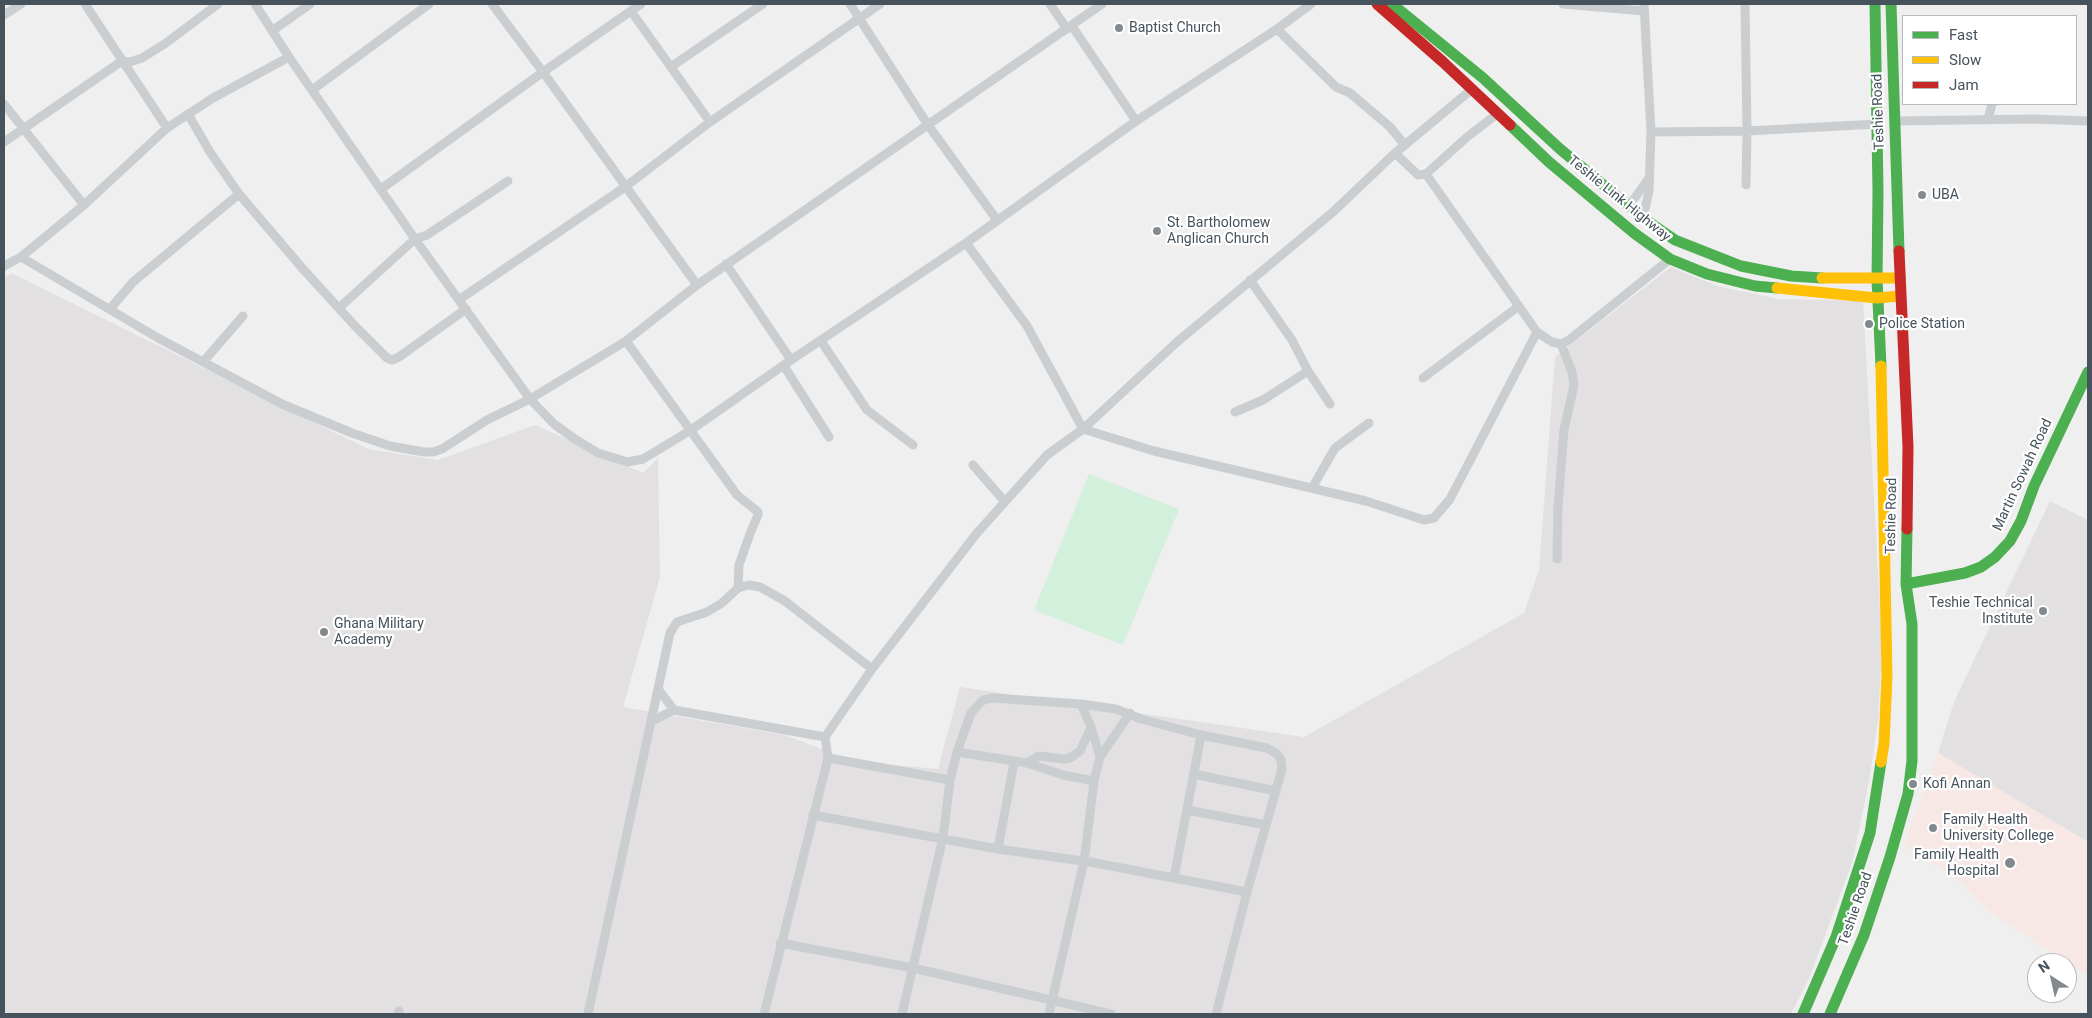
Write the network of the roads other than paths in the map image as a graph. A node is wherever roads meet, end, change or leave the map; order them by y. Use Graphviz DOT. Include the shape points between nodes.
graph roads {
  1 [pos="21,4"];
  2 [pos="85,4"];
  3 [pos="218,4"];
  4 [pos="255,4"];
  5 [pos="310,4"];
  6 [pos="429,4"];
  7 [pos="492,4"];
  8 [pos="642,4"];
  9 [pos="763,4"];
  10 [pos="850,4"];
  11 [pos="880,4"];
  12 [pos="1050,4"];
  13 [pos="1102,4"];
  14 [pos="1311,4"];
  15 [pos="1376,4"];
  16 [pos="1562,4"];
  17 [pos="1745,4"];
  18 [pos="1875,4"];
  19 [pos="1891,4"];
  20 [pos="1394,8"];
  21 [pos="1644,8"];
  22 [pos="631,11"];
  23 [pos="4,15"];
  24 [pos="860,18"];
  25 [pos="1070,27"];
  26 [pos="1277,29"];
  27 [pos="272,31"];
  28 [pos="289,57"];
  29 [pos="122,60"];
  30 [pos="672,66"];
  31 [pos="543,72"];
  32 [pos="312,90"];
  33 [pos="1471,90"];
  34 [pos="4,104"];
  35 [pos="1992,105"];
  36 [pos="188,114"];
  37 [pos="1497,114"];
  38 [pos="1988,119"];
  39 [pos="1136,120"];
  40 [pos="1895,121"];
  41 [pos="2088,121"];
  42 [pos="710,122"];
  43 [pos="928,124"];
  44 [pos="1876,124"];
  45 [pos="22,128"];
  46 [pos="167,128"];
  47 [pos="1747,131"];
  48 [pos="1651,132"];
  49 [pos="4,142"];
  50 [pos="1405,145"];
  51 [pos="1395,153"];
  52 [pos="1426,174"];
  53 [pos="1649,178"];
  54 [pos="508,181"];
  55 [pos="1746,185"];
  56 [pos="625,187"];
  57 [pos="381,189"];
  58 [pos="240,194"];
  59 [pos="84,205"];
  60 [pos="1629,206"];
  61 [pos="1644,218"];
  62 [pos="997,220"];
  63 [pos="415,239"];
  64 [pos="966,243"];
  65 [pos="21,257"];
  66 [pos="1670,259"];
  67 [pos="726,264"];
  68 [pos="4,266"];
  69 [pos="1900,278"];
  70 [pos="1877,279"];
  71 [pos="1250,280"];
  72 [pos="697,285"];
  73 [pos="1900,296"];
  74 [pos="1877,298"];
  75 [pos="460,299"];
  76 [pos="1519,306"];
  77 [pos="340,307"];
  78 [pos="110,309"];
  79 [pos="466,309"];
  80 [pos="244,316"];
  81 [pos="1537,332"];
  82 [pos="626,341"];
  83 [pos="821,341"];
  84 [pos="1561,344"];
  85 [pos="203,362"];
  86 [pos="787,363"];
  87 [pos="1308,371"];
  88 [pos="2088,372"];
  89 [pos="1423,378"];
  90 [pos="530,399"];
  91 [pos="1330,404"];
  92 [pos="1235,412"];
  93 [pos="1369,423"];
  94 [pos="1083,429"];
  95 [pos="691,430"];
  96 [pos="829,436"];
  97 [pos="914,445"];
  98 [pos="973,465"];
  99 [pos="1312,488"];
  100 [pos="1005,502"];
  101 [pos="1556,559"];
  102 [pos="1906,584"];
  103 [pos="738,588"];
  104 [pos="872,670"];
  105 [pos="658,689"];
  106 [pos="1081,704"];
  107 [pos="674,710"];
  108 [pos="1130,713"];
  109 [pos="652,721"];
  110 [pos="1091,727"];
  111 [pos="1201,735"];
  112 [pos="825,737"];
  113 [pos="957,752"];
  114 [pos="1100,757"];
  115 [pos="828,758"];
  116 [pos="1014,762"];
  117 [pos="1028,763"];
  118 [pos="1194,774"];
  119 [pos="950,780"];
  120 [pos="1094,780"];
  121 [pos="1276,791"];
  122 [pos="1187,810"];
  123 [pos="813,814"];
  124 [pos="1266,825"];
  125 [pos="943,837"];
  126 [pos="998,849"];
  127 [pos="1084,861"];
  128 [pos="1174,878"];
  129 [pos="1247,892"];
  130 [pos="780,944"];
  131 [pos="913,968"];
  132 [pos="1052,1002"];
  133 [pos="588,1014"];
  134 [pos="764,1014"];
  135 [pos="902,1014"];
  136 [pos="1049,1014"];
  137 [pos="1111,1014"];
  138 [pos="1216,1014"];
  139 [pos="1803,1014"];
  140 [pos="1830,1014"];
  1 -- 23 [label="street"];
  2 -- 29 [label="street"];
  3 -- 29 [label="street" via="142,58 130,62"];
  4 -- 27 [label="street"];
  5 -- 27 [label="street"];
  6 -- 32 [label="street"];
  7 -- 31 [label="street"];
  8 -- 22 [label="street"];
  9 -- 30 [label="street"];
  10 -- 24 [label="street"];
  11 -- 24 [label="street"];
  12 -- 25 [label="street"];
  13 -- 25 [label="street"];
  14 -- 26 [label="street"];
  15 -- 20 [label="main road, Teshie Link Highway"];
  16 -- 21 [label="street"];
  17 -- 47 [label="street"];
  18 -- 44 [label="main road, Teshie Road"];
  19 -- 40 [label="main road, Teshie Road"];
  20 -- 33 [label="main road, Teshie Link Highway"];
  20 -- 60 [label="main road, Teshie Link Highway" via="1483,78 1560,149"];
  21 -- 48 [label="street"];
  22 -- 30 [label="street"];
  22 -- 31 [label="street"];
  24 -- 42 [label="street"];
  24 -- 43 [label="street"];
  25 -- 39 [label="street"];
  25 -- 43 [label="street"];
  26 -- 39 [label="street"];
  26 -- 50 [label="street" via="1336,87 1350,93 1390,127"];
  27 -- 28 [label="street"];
  28 -- 32 [label="street"];
  28 -- 36 [label="street"];
  29 -- 45 [label="street"];
  29 -- 46 [label="street"];
  30 -- 42 [label="street"];
  31 -- 56 [label="street"];
  31 -- 57 [label="street"];
  32 -- 57 [label="street"];
  33 -- 37 [label="main road, Teshie Link Highway"];
  33 -- 50 [label="street"];
  34 -- 45 [label="street"];
  35 -- 38 [label="street"];
  36 -- 46 [label="street"];
  36 -- 58 [label="street"];
  37 -- 52 [label="street"];
  37 -- 66 [label="main road, Teshie Link Highway" via="1549,162"];
  38 -- 40 [label="street"];
  38 -- 41 [label="street"];
  39 -- 62 [label="street"];
  40 -- 69 [label="main road, Teshie Road"];
  42 -- 56 [label="street"];
  43 -- 62 [label="street"];
  43 -- 67 [label="street"];
  44 -- 47 [label="street"];
  44 -- 70 [label="main road, Teshie Road"];
  45 -- 49 [label="street"];
  45 -- 59 [label="street"];
  46 -- 59 [label="street"];
  47 -- 48 [label="street"];
  47 -- 55 [label="street"];
  48 -- 53 [label="street"];
  50 -- 51 [label="street"];
  51 -- 52 [label="street" via="1418,175"];
  51 -- 71 [label="street" via="1333,212"];
  52 -- 76 [label="street"];
  53 -- 60 [label="street"];
  53 -- 61 [label="street"];
  54 -- 63 [label="street" via="427,235"];
  56 -- 72 [label="street"];
  56 -- 75 [label="street"];
  57 -- 63 [label="street"];
  58 -- 77 [label="street"];
  58 -- 78 [label="street" via="133,282"];
  59 -- 65 [label="street"];
  60 -- 61 [label="main road, Teshie Link Highway"];
  61 -- 70 [label="main road, Teshie Link Highway" via="1675,240 1740,266 1791,276"];
  62 -- 64 [label="street"];
  63 -- 75 [label="street"];
  63 -- 77 [label="street"];
  64 -- 83 [label="street"];
  64 -- 94 [label="street" via="1027,326"];
  65 -- 68 [label="street"];
  65 -- 78 [label="street"];
  66 -- 74 [label="main road, Teshie Link Highway" via="1707,274 1755,286"];
  66 -- 84 [label="street"];
  67 -- 72 [label="street"];
  67 -- 86 [label="street"];
  69 -- 70 [label="main road, Teshie Link Highway"];
  69 -- 73 [label="main road, Teshie Road"];
  70 -- 74 [label="main road, Teshie Road"];
  71 -- 87 [label="street" via="1292,340"];
  71 -- 94 [label="street"];
  72 -- 82 [label="street"];
  73 -- 74 [label="main road, Teshie Link Highway"];
  73 -- 102 [label="main road, Teshie Road" via="1908,448"];
  74 -- 139 [label="main road, Teshie Road" via="1887,648 1884,744 1870,833 1836,937"];
  75 -- 79 [label="street"];
  76 -- 81 [label="street"];
  76 -- 89 [label="street"];
  77 -- 79 [label="street" via="355,326 392,360"];
  78 -- 85 [label="street"];
  79 -- 90 [label="street"];
  80 -- 85 [label="street"];
  81 -- 84 [label="street"];
  81 -- 99 [label="street" via="1450,499 1434,518 1424,520"];
  82 -- 90 [label="street"];
  82 -- 95 [label="street"];
  83 -- 86 [label="street"];
  83 -- 97 [label="street" via="867,410"];
  84 -- 101 [label="street" via="1574,385 1564,430"];
  85 -- 90 [label="street" via="282,404 324,422 390,446 424,452 442,449 487,420"];
  86 -- 95 [label="street"];
  86 -- 96 [label="street"];
  87 -- 91 [label="street"];
  87 -- 92 [label="street" via="1263,400"];
  88 -- 102 [label="main road, Martin Sowah Road" via="2010,541 1981,567"];
  90 -- 95 [label="street" via="574,439 598,453 628,462 643,458"];
  93 -- 99 [label="street" via="1335,448"];
  94 -- 99 [label="street" via="1154,451"];
  94 -- 100 [label="street" via="1047,455"];
  95 -- 103 [label="street" via="737,495 758,512 740,565"];
  98 -- 100 [label="street"];
  100 -- 104 [label="street" via="976,533"];
  102 -- 140 [label="main road, Teshie Road" via="1912,624 1913,732 1908,794 1864,935"];
  103 -- 104 [label="street" via="748,585 760,587 784,601"];
  103 -- 105 [label="street" via="707,612 677,622 670,632"];
  104 -- 112 [label="street"];
  105 -- 107 [label="street"];
  105 -- 109 [label="street"];
  106 -- 108 [label="street"];
  106 -- 110 [label="street"];
  106 -- 113 [label="street" via="983,700 971,713"];
  107 -- 109 [label="street"];
  107 -- 112 [label="street"];
  108 -- 111 [label="street"];
  108 -- 114 [label="street"];
  109 -- 133 [label="street"];
  110 -- 114 [label="street"];
  110 -- 117 [label="street" via="1080,751 1070,758 1040,756"];
  111 -- 118 [label="street"];
  111 -- 121 [label="street" via="1267,748 1277,754 1282,768"];
  112 -- 115 [label="street"];
  113 -- 116 [label="street"];
  113 -- 119 [label="street"];
  114 -- 120 [label="street"];
  115 -- 119 [label="street"];
  115 -- 123 [label="street"];
  116 -- 117 [label="street"];
  116 -- 126 [label="street"];
  117 -- 120 [label="street" via="1063,775"];
  118 -- 121 [label="street"];
  118 -- 122 [label="street"];
  119 -- 125 [label="street"];
  120 -- 127 [label="street"];
  121 -- 124 [label="street"];
  122 -- 124 [label="street"];
  122 -- 128 [label="street"];
  123 -- 125 [label="street"];
  123 -- 130 [label="street"];
  124 -- 129 [label="street"];
  125 -- 126 [label="street"];
  125 -- 131 [label="street"];
  126 -- 127 [label="street"];
  127 -- 128 [label="street"];
  127 -- 132 [label="street"];
  128 -- 129 [label="street"];
  129 -- 138 [label="street"];
  130 -- 131 [label="street"];
  130 -- 134 [label="street"];
  131 -- 132 [label="street"];
  131 -- 135 [label="street"];
  132 -- 136 [label="street"];
  132 -- 137 [label="street"];
}
